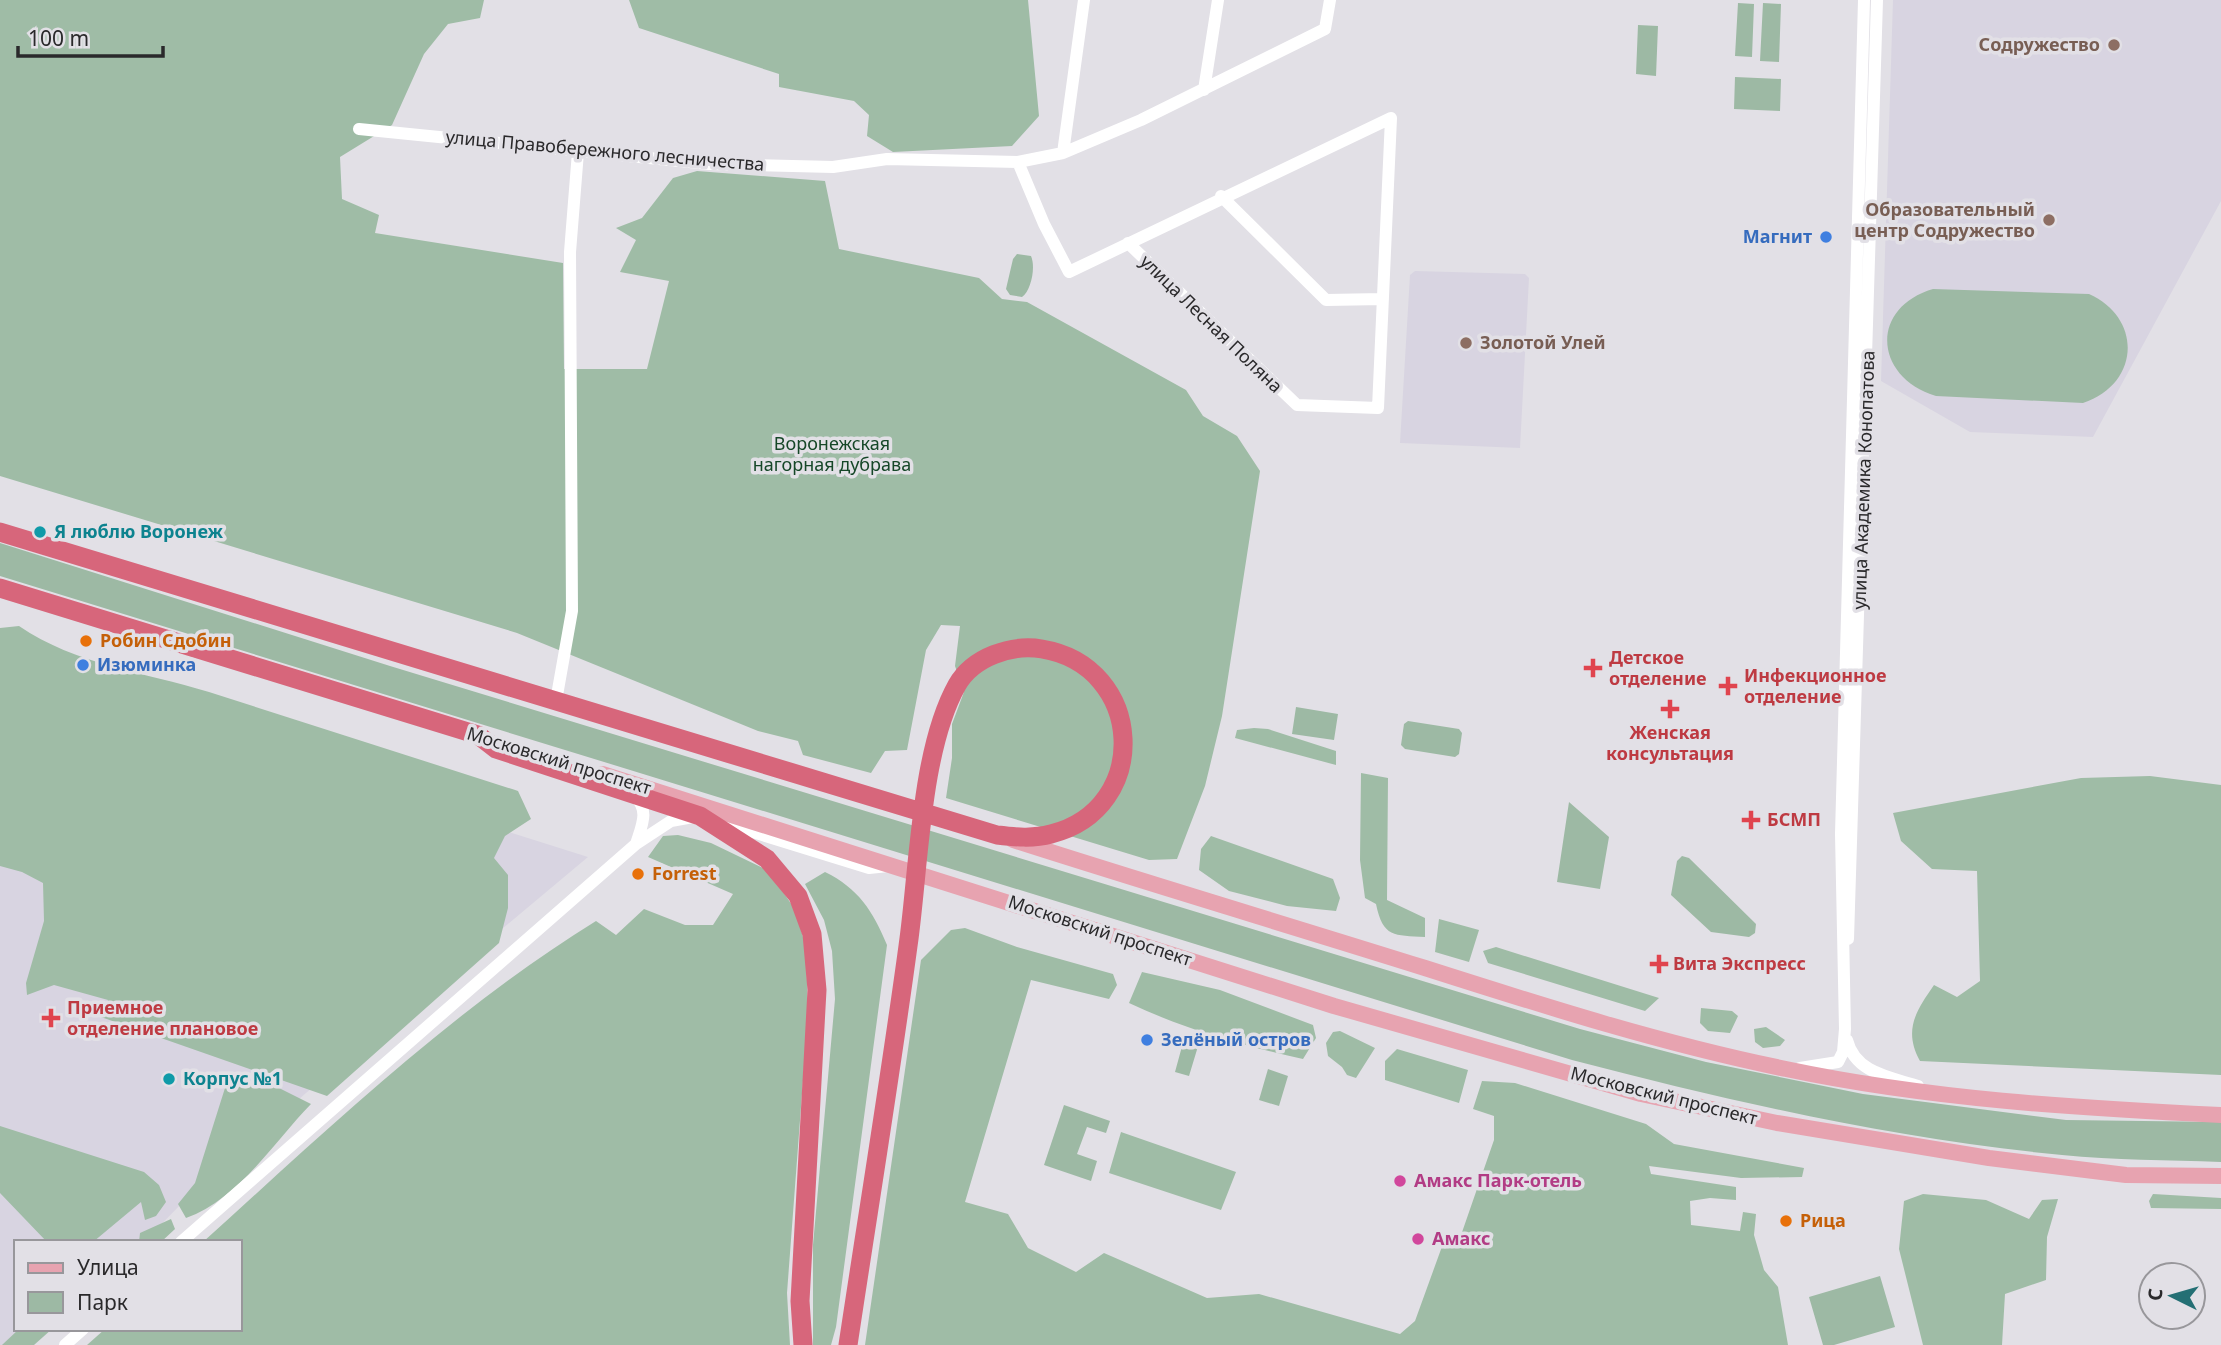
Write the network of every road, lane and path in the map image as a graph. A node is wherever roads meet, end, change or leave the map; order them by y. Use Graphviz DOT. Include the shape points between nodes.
graph roads {
  1 [pos="1084,0"];
  2 [pos="1218,0"];
  3 [pos="1330,0"];
  4 [pos="1864,0"];
  5 [pos="1877,0"];
  6 [pos="1204,90"];
  7 [pos="359,129"];
  8 [pos="578,152"];
  9 [pos="1063,153"];
  10 [pos="1018,162"];
  11 [pos="1222,196"];
  12 [pos="1128,243"];
  13 [pos="1382,299"];
  14 [pos="0,532"];
  15 [pos="0,588"];
  16 [pos="556,701"];
  17 [pos="478,735"];
  18 [pos="634,794"];
  19 [pos="700,816"];
  20 [pos="997,835"];
  21 [pos="636,844"];
  22 [pos="895,866"];
  23 [pos="1841,959"];
  24 [pos="1845,1029"];
  25 [pos="1785,1069"];
  26 [pos="1937,1092"];
  27 [pos="2221,1115"];
  28 [pos="2221,1176"];
  29 [pos="183,1240"];
  30 [pos="81,1331"];
  31 [pos="65,1345"];
  32 [pos="803,1345"];
  33 [pos="848,1345"];
  1 -- 9 [label="street"];
  2 -- 6 [label="street"];
  3 -- 6 [label="street" via="1325,29"];
  4 -- 23 [label="street, улица Академика Конопатова"];
  5 -- 23 [label="street, улица Академика Конопатова" via="1853,856 1848,942"];
  6 -- 9 [label="street"];
  7 -- 8 [label="street, улица Правобережного лесничества"];
  8 -- 10 [label="street, улица Правобережного лесничества" via="783,167 833,167 887,159"];
  8 -- 16 [label="street" via="570,252 572,611"];
  9 -- 10 [label="street"];
  10 -- 12 [label="street, улица Лесная Поляна" via="1069,272"];
  11 -- 12 [label="street, улица Лесная Поляна"];
  11 -- 13 [label="street" via="1326,300"];
  11 -- 13 [label="street, улица Лесная Поляна" via="1391,118"];
  12 -- 13 [label="street, улица Лесная Поляна" via="1297,405 1378,408"];
  14 -- 16 [label="highway"];
  15 -- 17 [label="highway, Московский проспект"];
  16 -- 20 [label="highway"];
  17 -- 18 [label="highway" via="496,749"];
  17 -- 22 [label="main road, Московский проспект"];
  18 -- 19 [label="highway"];
  18 -- 21 [label="street" via="645,814"];
  19 -- 21 [label="street" via="671,821"];
  19 -- 22 [label="street" via="869,868"];
  19 -- 32 [label="highway" via="767,859 797,896 812,934 817,1002 801,1254"];
  20 -- 25 [label="main road" via="1577,1016"];
  20 -- 33 [label="highway" via="1038,836 1064,830 1114,787 1124,734 1115,703 1097,675 1072,657 1043,649 1011,649 980,662 958,682 951,697 930,768 909,944"];
  21 -- 29 [label="street"];
  22 -- 28 [label="main road, Московский проспект" via="1334,1006 1641,1094 1777,1123 1989,1158 2126,1175"];
  23 -- 24 [label="street, улица Академика Конопатова"];
  24 -- 25 [label="street" via="1838,1062"];
  24 -- 26 [label="street" via="1849,1049 1871,1072"];
  25 -- 26 [label="main road"];
  26 -- 27 [label="main road" via="2127,1111"];
  30 -- 31 [label="street"];
}
